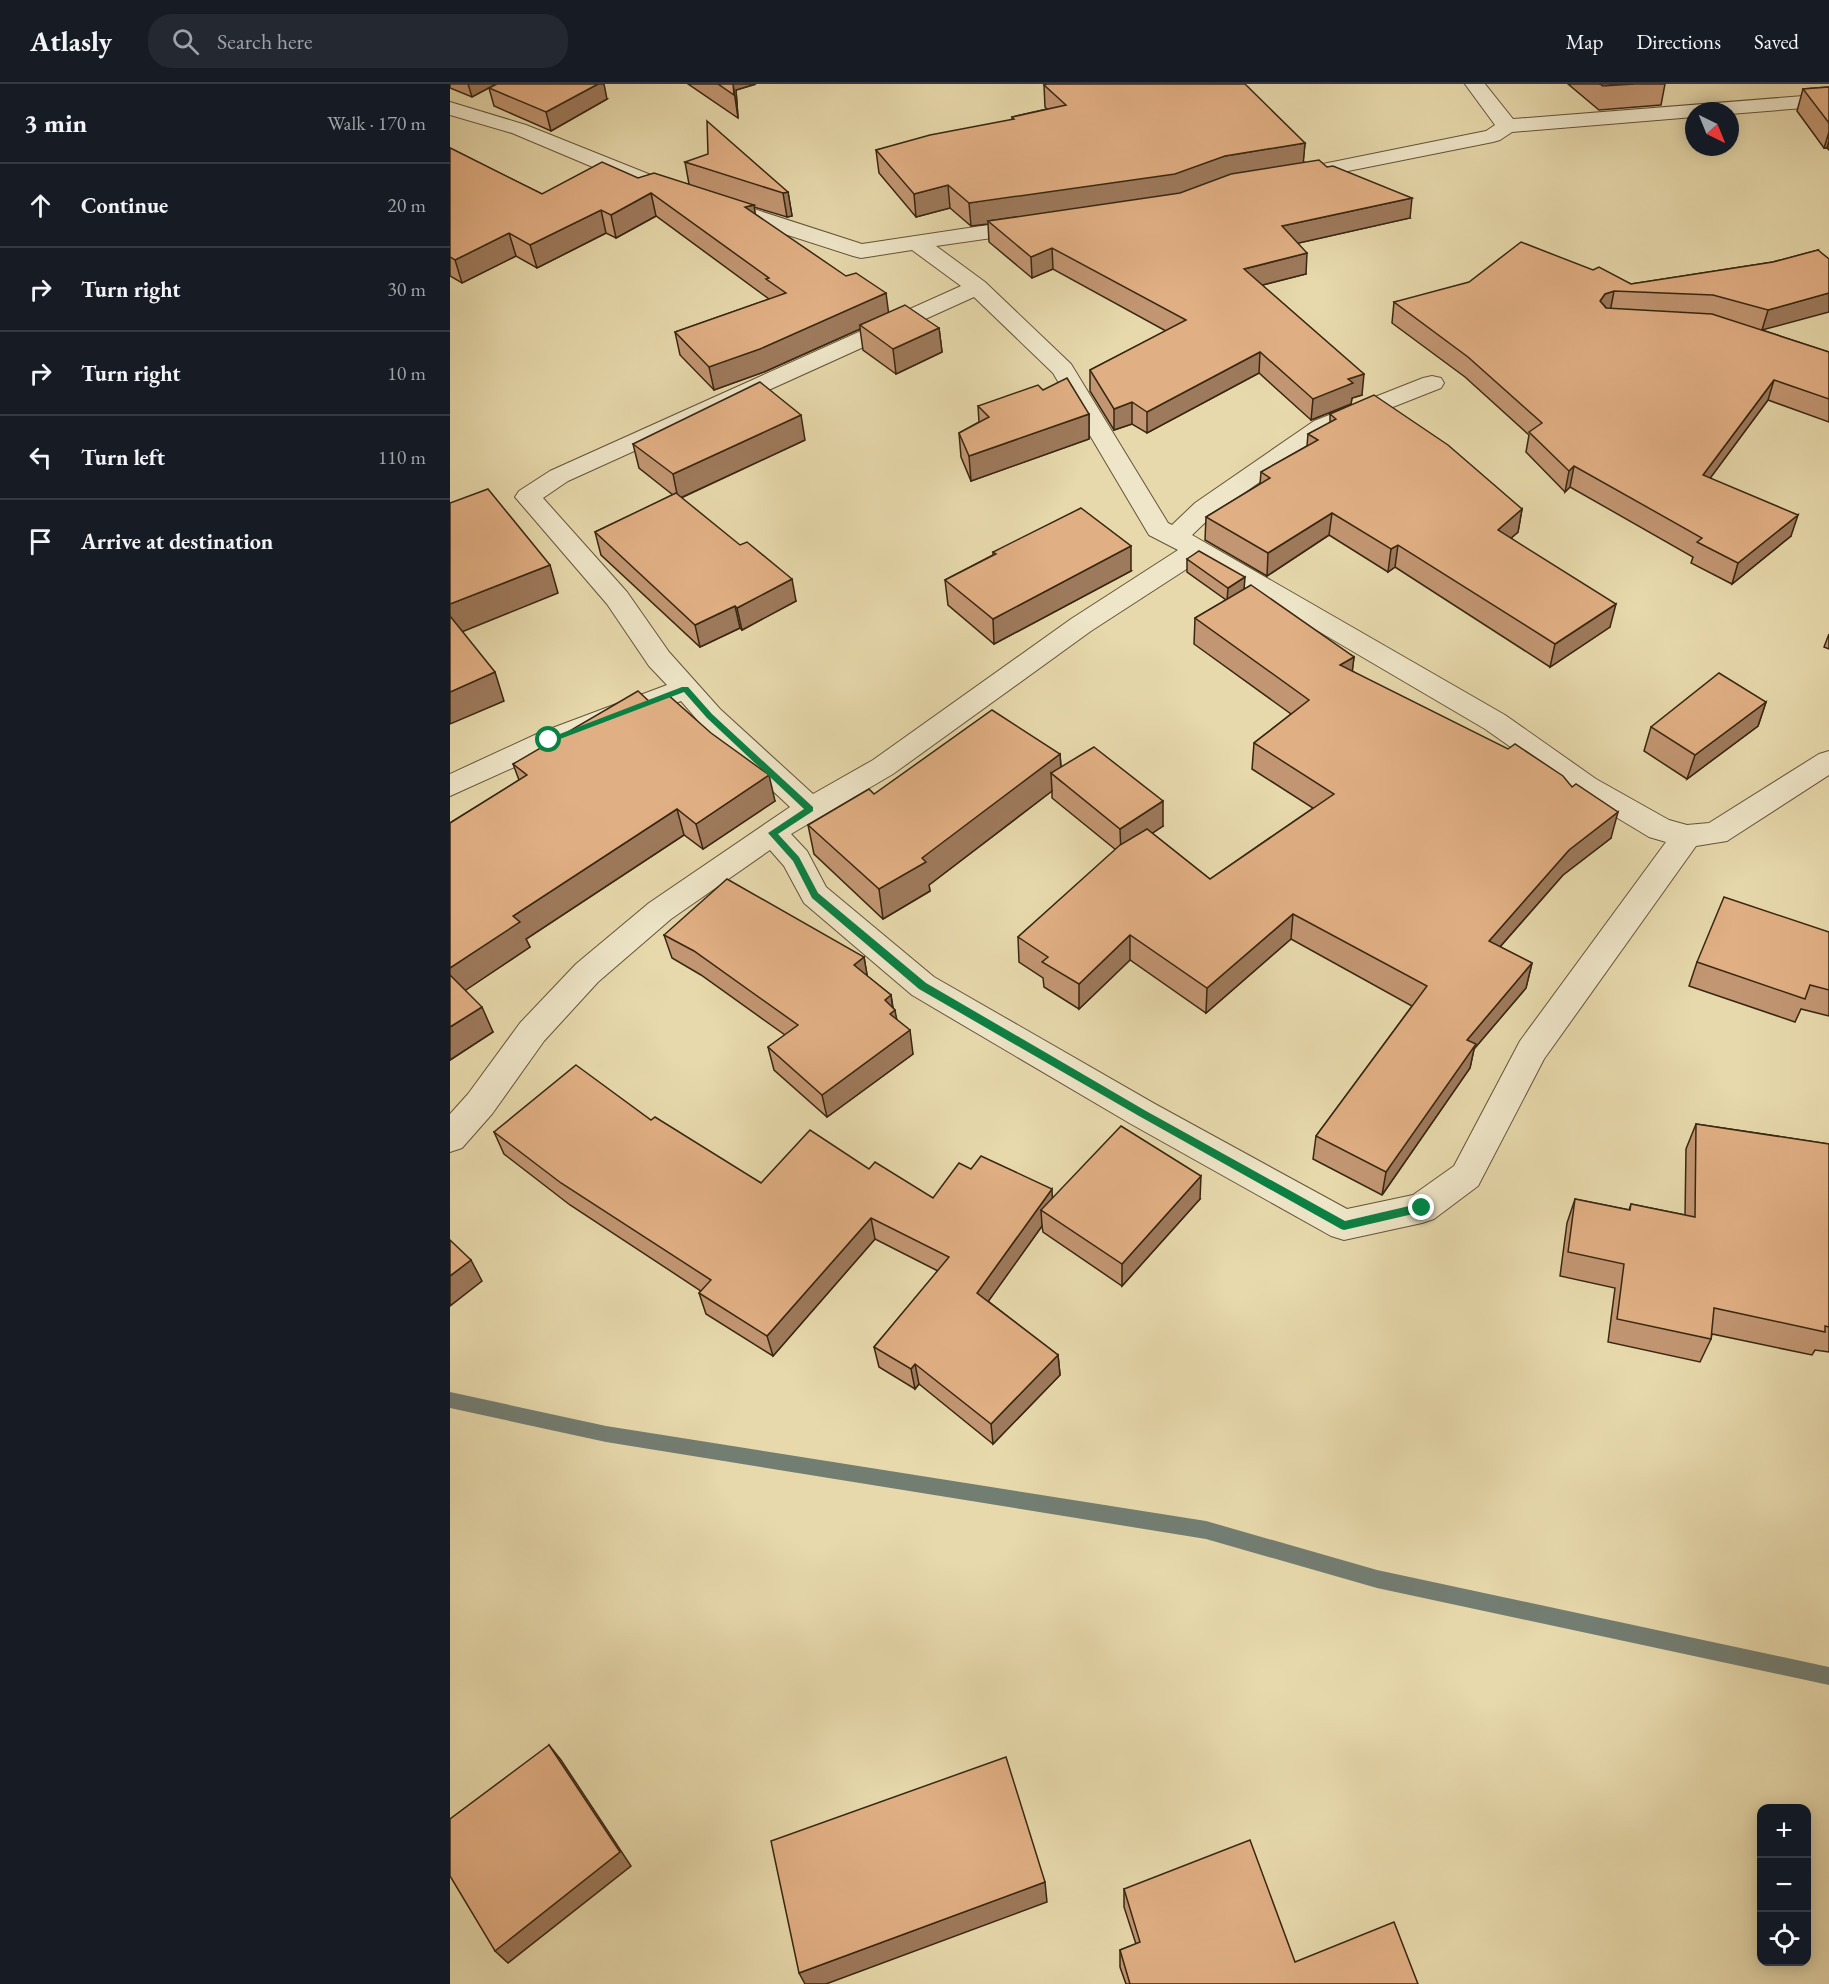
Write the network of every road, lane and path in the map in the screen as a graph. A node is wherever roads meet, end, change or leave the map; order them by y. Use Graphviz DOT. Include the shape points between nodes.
graph roads {
  1 [pos="1475,84"];
  2 [pos="490,98"];
  3 [pos="1829,100"];
  4 [pos="456,110"];
  5 [pos="1507,126"];
  6 [pos="1268,180"];
  7 [pos="1053,222"];
  8 [pos="915,242"];
  9 [pos="976,287"];
  10 [pos="1432,383"];
  11 [pos="1186,543"];
  12 [pos="685,689"];
  13 [pos="1829,760"];
  14 [pos="450,786"];
  15 [pos="810,809"];
  16 [pos="772,833"];
  17 [pos="1687,836"];
  18 [pos="450,1137"];
  1 -- 5 [label="street"];
  2 -- 4 [label="street"];
  3 -- 5 [label="street"];
  4 -- 8 [label="street" via="519,129 654,184 817,239 861,251"];
  5 -- 6 [label="street" via="1493,136"];
  7 -- 8 [label="street"];
  8 -- 9 [label="street"];
  9 -- 11 [label="street" via="1063,369 1158,529"];
  9 -- 12 [label="street" via="559,476 528,497 617,598"];
  10 -- 11 [label="street" via="1323,426 1204,508"];
  11 -- 15 [label="street" via="1081,625 883,767"];
  11 -- 17 [label="street" via="1494,722 1586,786 1660,829"];
  12 -- 14 [label="street" via="549,740"];
  12 -- 15 [label="street"];
  13 -- 17 [label="street" via="1716,833"];
  15 -- 16 [label="street"];
  16 -- 17 [label="street" via="796,859 815,895 923,986 1344,1225 1422,1208 1466,1176 1532,1050"];
  16 -- 18 [label="street" via="660,912 587,973 532,1032 480,1104"];
}
